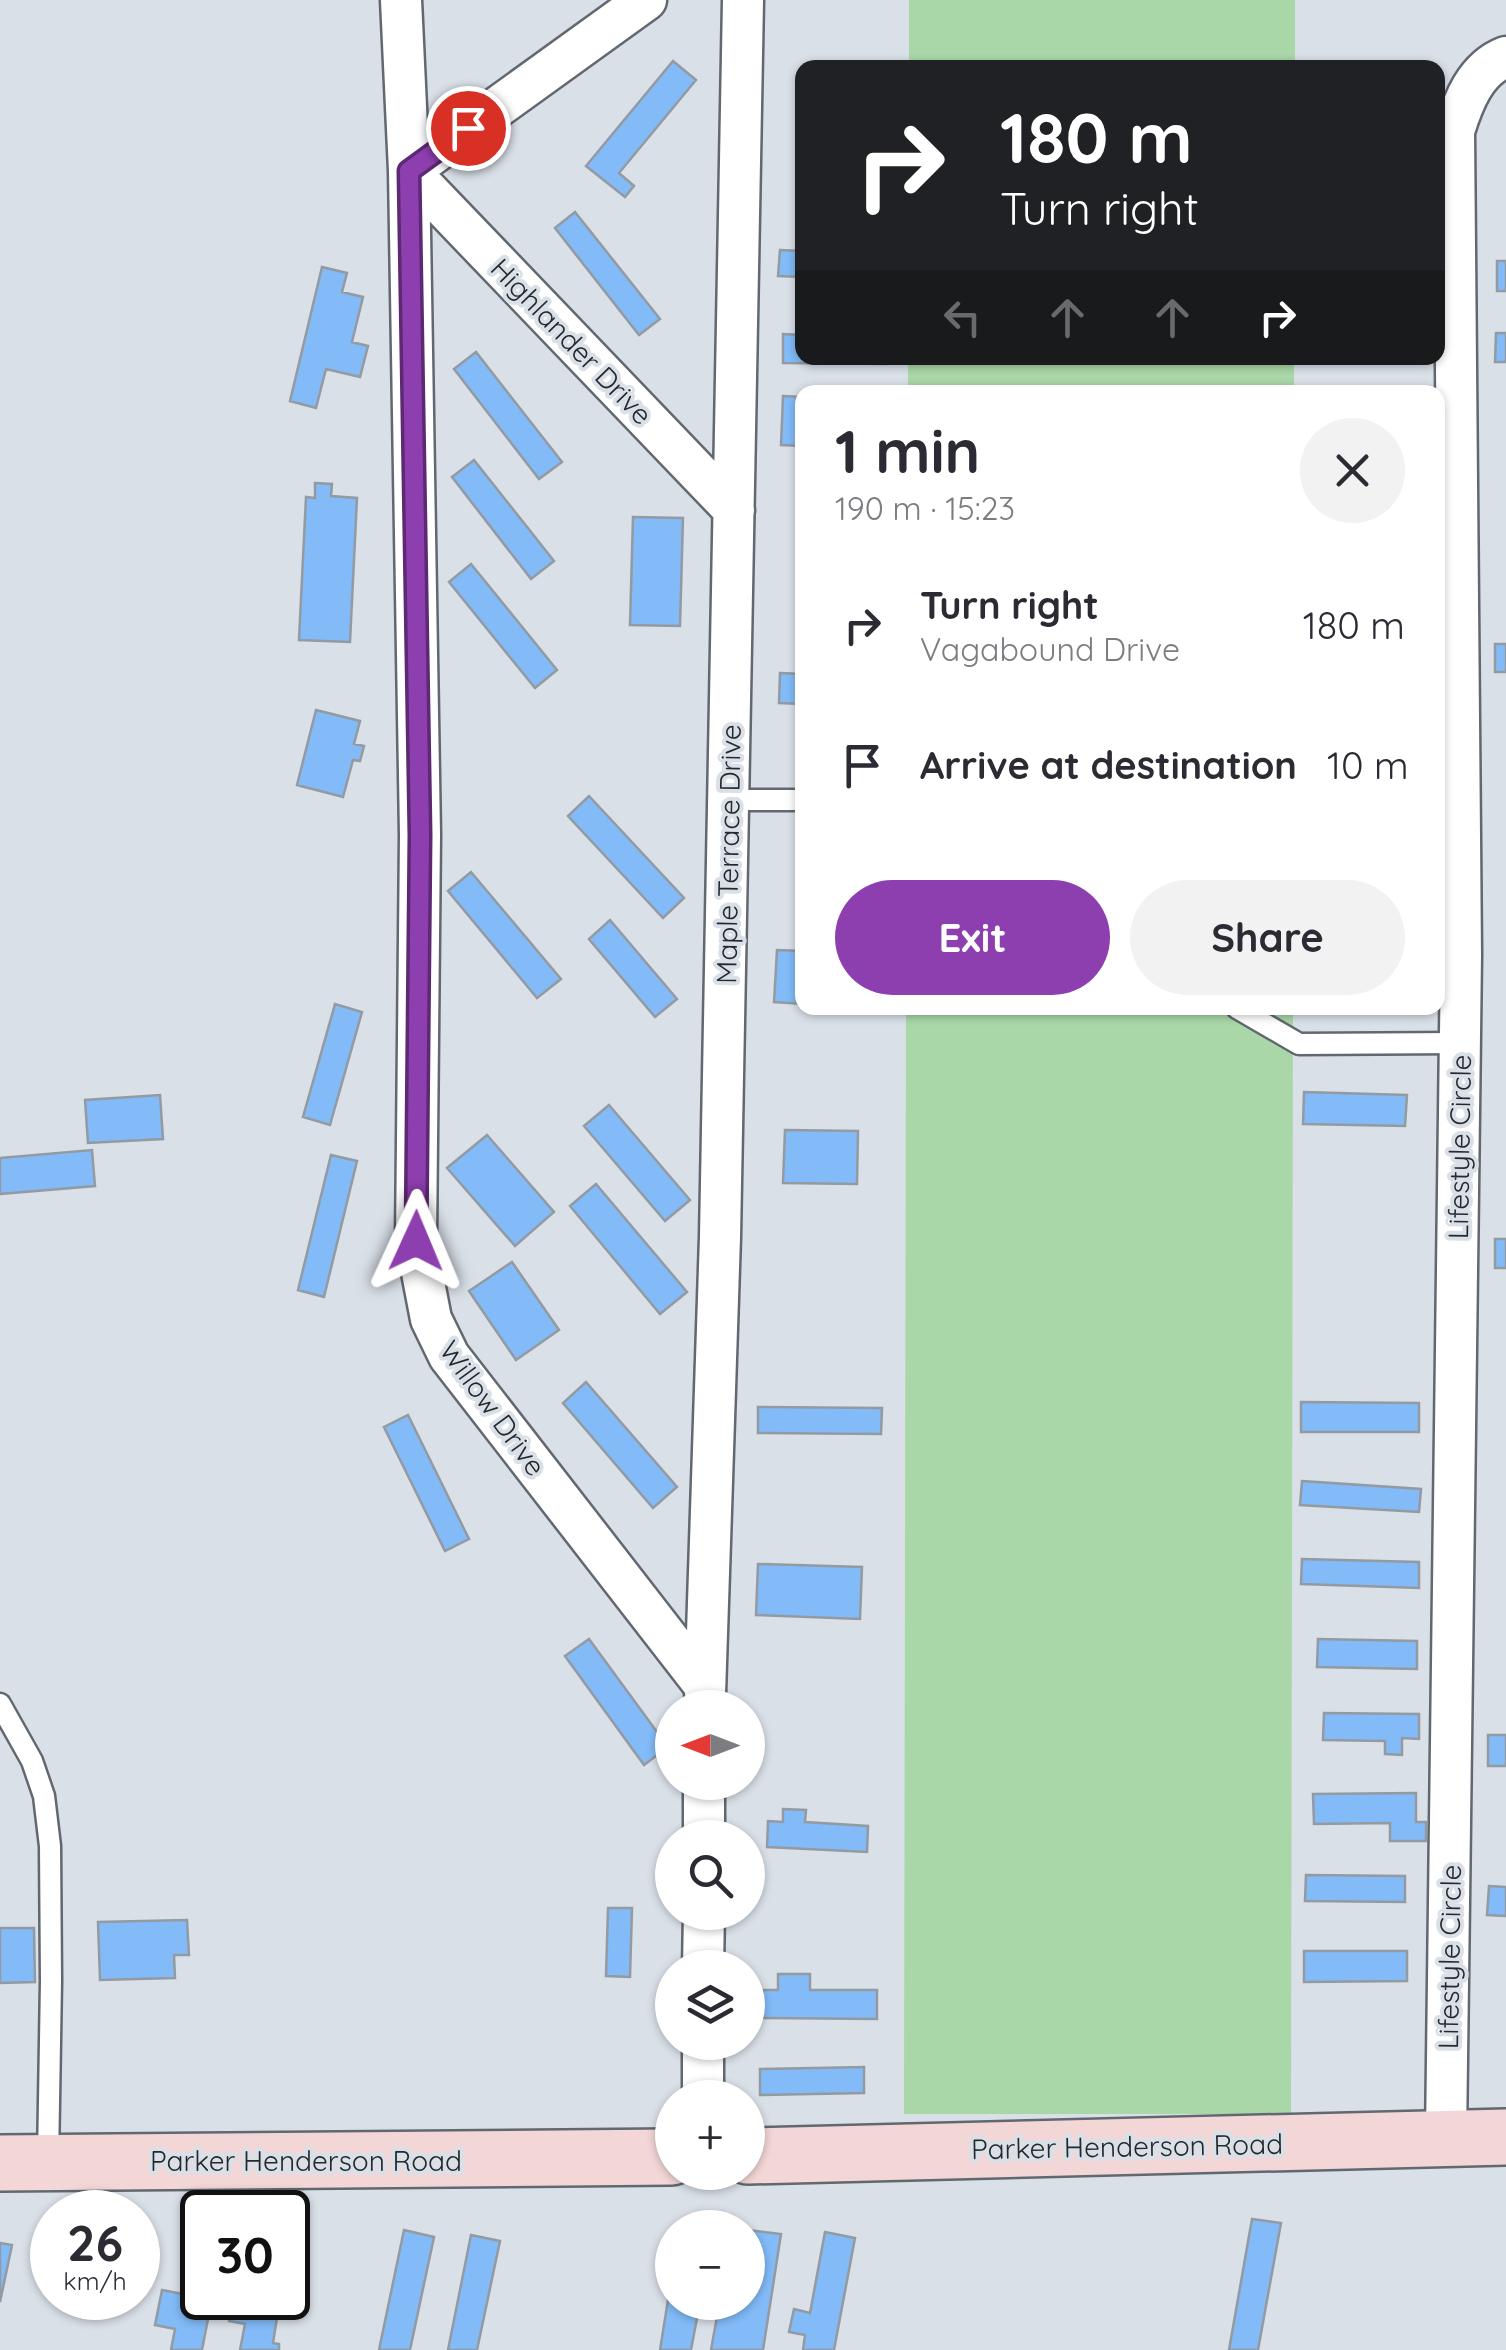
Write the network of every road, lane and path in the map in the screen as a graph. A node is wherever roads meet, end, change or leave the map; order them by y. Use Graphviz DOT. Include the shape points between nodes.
graph roads {
  1 [pos="401,0"];
  2 [pos="646,0"];
  3 [pos="744,0"];
  4 [pos="1506,58"];
  5 [pos="409,171"];
  6 [pos="734,510"];
  7 [pos="729,800"];
  8 [pos="795,800"];
  9 [pos="1248,1015"];
  10 [pos="1460,1043"];
  11 [pos="700,1690"];
  12 [pos="705,1690"];
  13 [pos="0,1704"];
  14 [pos="1506,2137"];
  15 [pos="1446,2138"];
  16 [pos="765,2156"];
  17 [pos="655,2157"];
  18 [pos="24,2163"];
  1 -- 5 [label="street, Willow Drive"];
  2 -- 5 [label="street"];
  3 -- 6 [label="street, Maple Terrace Drive"];
  4 -- 10 [label="street, Lifestyle Circle" via="1477,77 1454,131"];
  5 -- 6 [label="street, Highlander Drive"];
  5 -- 11 [label="street, Willow Drive" via="420,835 416,1241 430,1319 449,1356"];
  6 -- 7 [label="street, Maple Terrace Drive"];
  7 -- 8 [label="lane"];
  7 -- 12 [label="street, Maple Terrace Drive"];
  9 -- 10 [label="lane" via="1299,1044"];
  10 -- 15 [label="street, Lifestyle Circle"];
  13 -- 18 [label="lane" via="32,1761 50,1846 52,1981"];
  14 -- 15 [label="street, Parker Henderson Road"];
  15 -- 16 [label="street, Parker Henderson Road"];
  17 -- 18 [label="street, Parker Henderson Road"];
}
